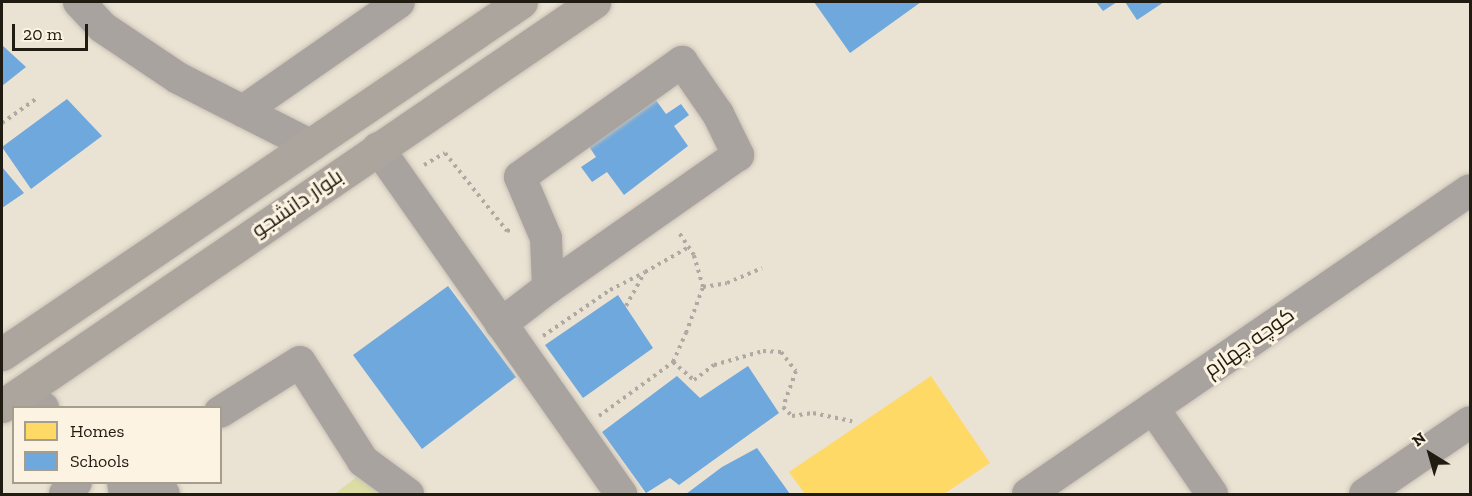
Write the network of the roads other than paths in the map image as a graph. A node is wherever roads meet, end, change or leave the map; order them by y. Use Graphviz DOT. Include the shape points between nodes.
graph roads {
  1 [pos="79,2"];
  2 [pos="399,2"];
  3 [pos="521,2"];
  4 [pos="594,2"];
  5 [pos="243,111"];
  6 [pos="310,145"];
  7 [pos="378,148"];
  8 [pos="1470,190"];
  9 [pos="548,288"];
  10 [pos="501,324"];
  11 [pos="2,354"];
  12 [pos="29,395"];
  13 [pos="16,406"];
  14 [pos="1153,408"];
  15 [pos="222,411"];
  16 [pos="1470,422"];
  17 [pos="150,484"];
  18 [pos="164,495"];
  19 [pos="408,495"];
  20 [pos="621,495"];
  21 [pos="1028,495"];
  22 [pos="1212,495"];
  23 [pos="1365,495"];
  1 -- 5 [label="street" via="102,27 178,78"];
  2 -- 5 [label="street"];
  3 -- 6 [label="main road, بلوار دانشجو"];
  4 -- 7 [label="main road, بلوار دانشجو"];
  5 -- 6 [label="street"];
  6 -- 11 [label="main road, بلوار دانشجو"];
  7 -- 10 [label="street"];
  7 -- 12 [label="main road, بلوار دانشجو"];
  8 -- 14 [label="street, کوچه چهارم"];
  9 -- 9 [label="street" via="546,238 520,177 682,62 718,114 738,155"];
  9 -- 10 [label="street"];
  10 -- 20 [label="street"];
  12 -- 13 [label="main road, بلوار دانشجو"];
  14 -- 21 [label="street, کوچه چهارم"];
  14 -- 22 [label="street"];
  15 -- 19 [label="street" via="300,362 363,461"];
  16 -- 23 [label="street"];
  17 -- 18 [label="street"];
}
